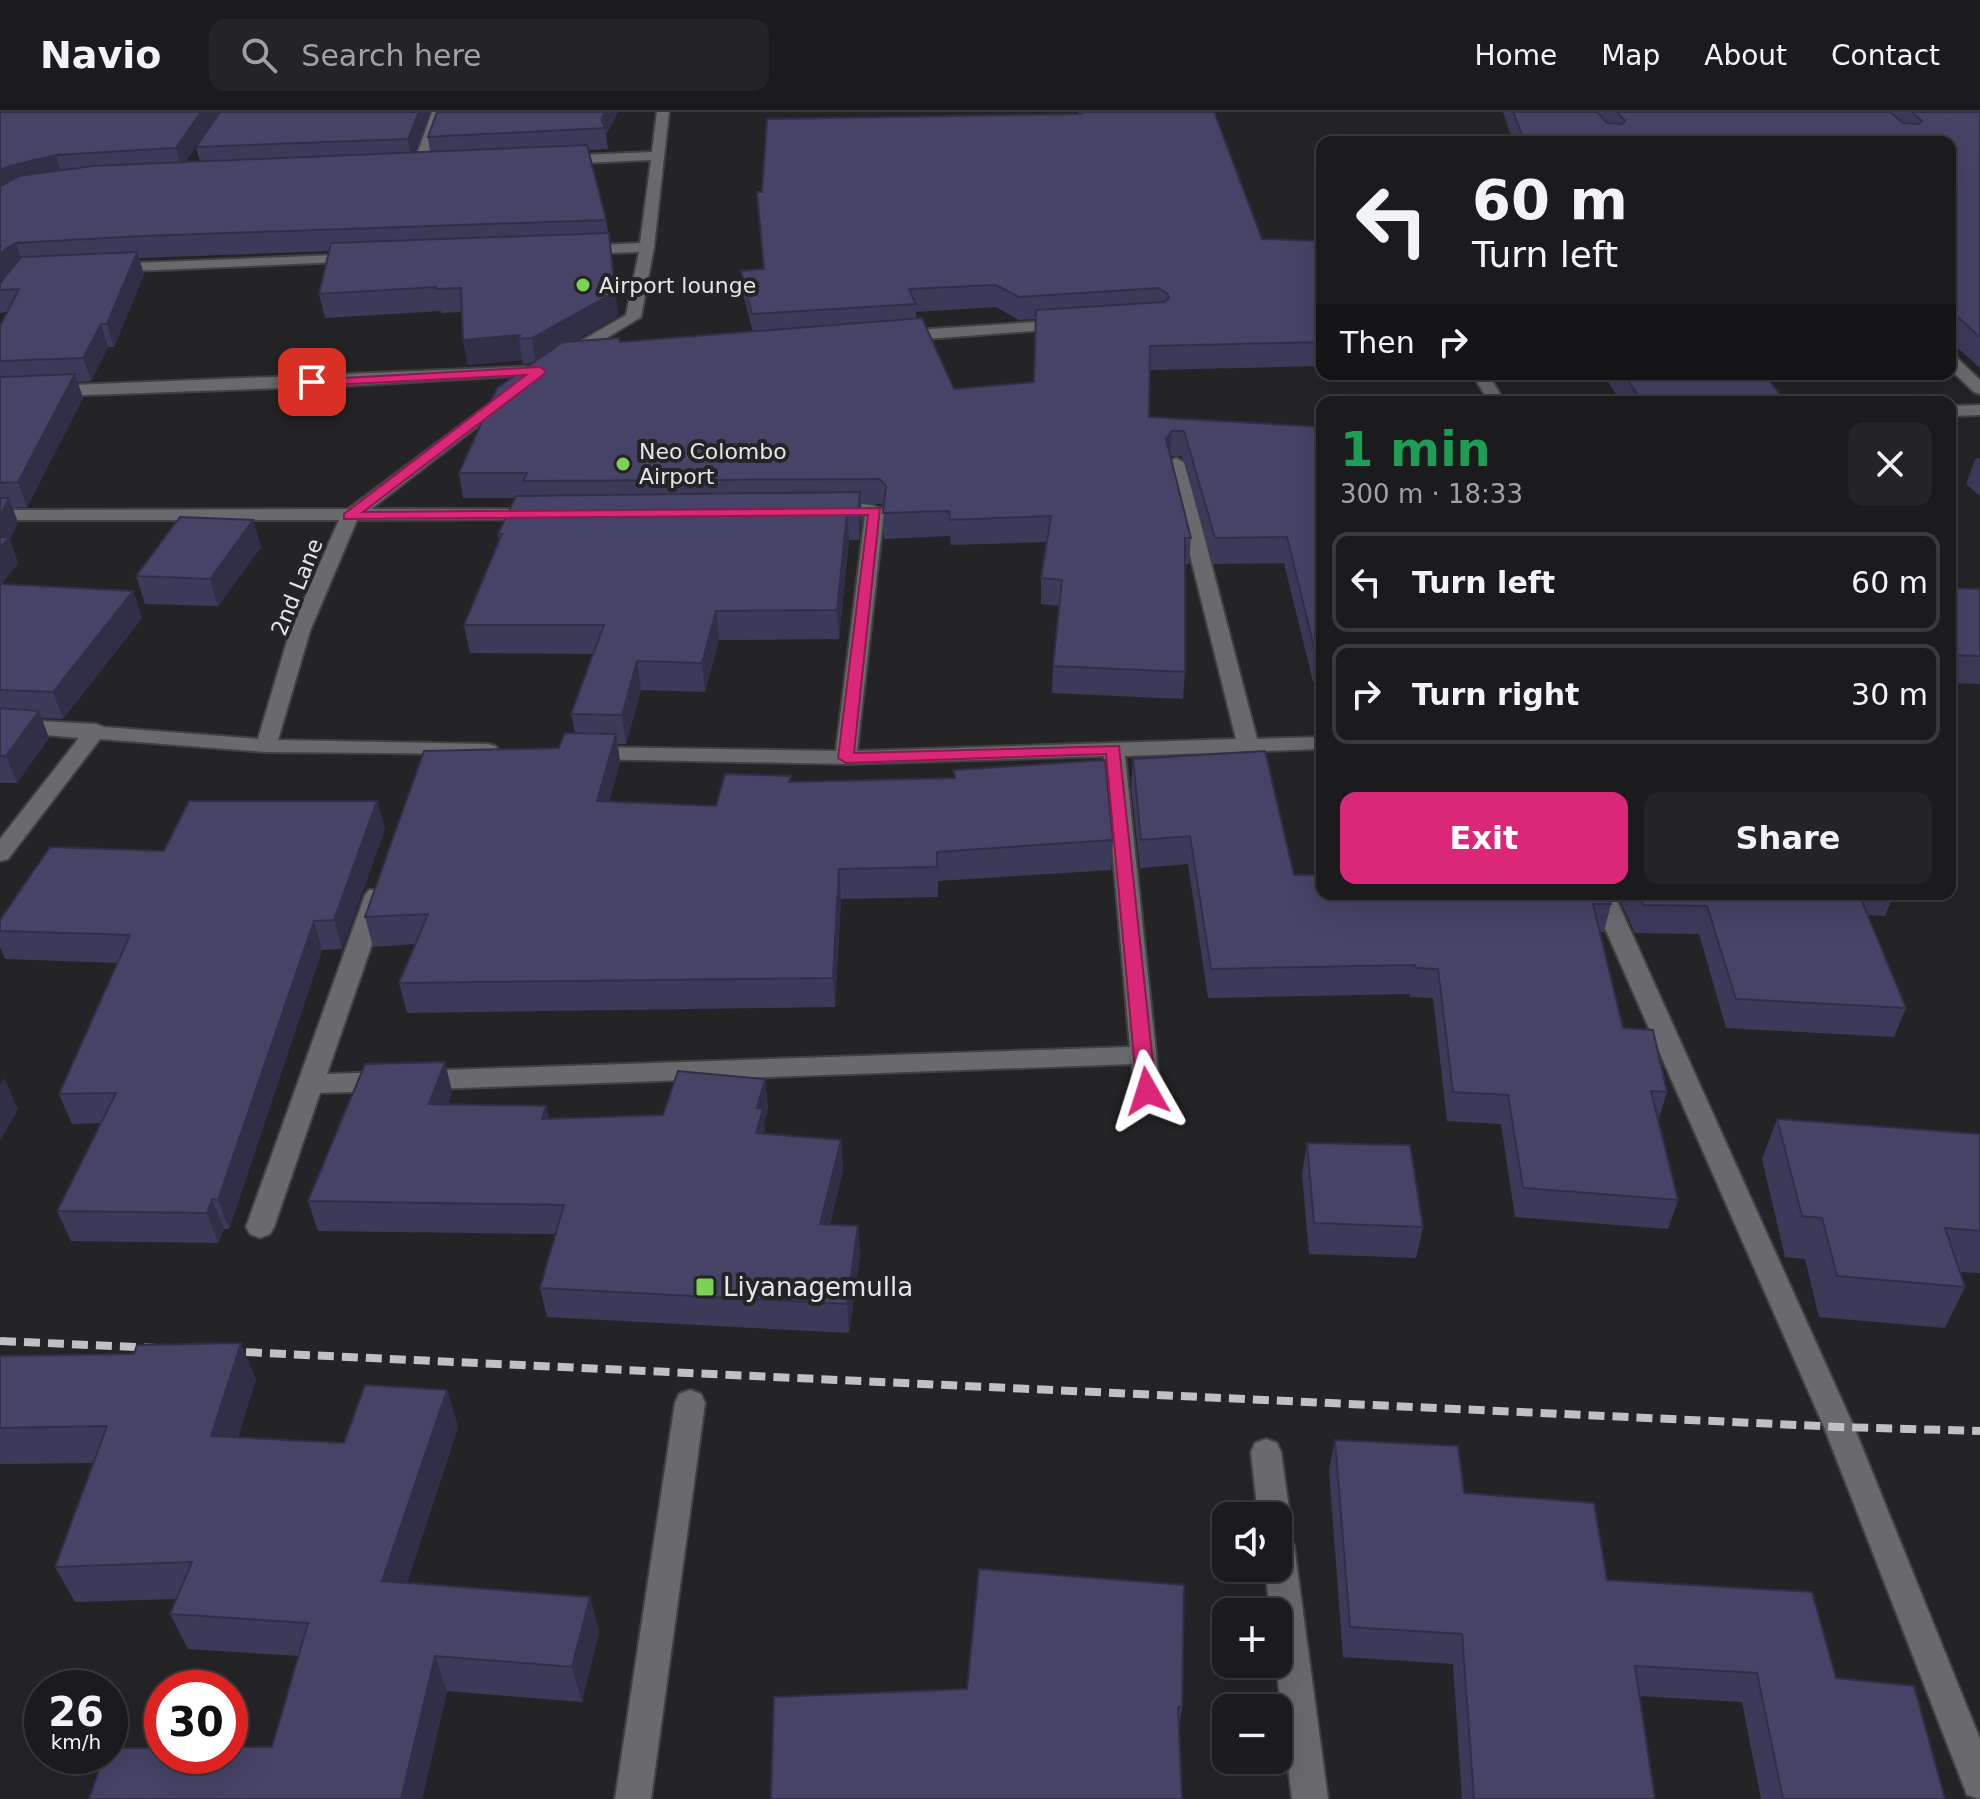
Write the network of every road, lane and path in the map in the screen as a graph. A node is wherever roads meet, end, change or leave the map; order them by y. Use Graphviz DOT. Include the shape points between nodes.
graph roads {
  1 [pos="438,112"];
  2 [pos="663,112"];
  3 [pos="658,156"];
  4 [pos="547,161"];
  5 [pos="419,165"];
  6 [pos="435,165"];
  7 [pos="404,166"];
  8 [pos="647,247"];
  9 [pos="568,250"];
  10 [pos="380,257"];
  11 [pos="100,269"];
  12 [pos="1078,324"];
  13 [pos="891,336"];
  14 [pos="594,356"];
  15 [pos="562,358"];
  16 [pos="1956,366"];
  17 [pos="540,371"];
  18 [pos="1980,389"];
  19 [pos="0,393"];
  20 [pos="1980,410"];
  21 [pos="1956,411"];
  22 [pos="1176,463"];
  23 [pos="811,511"];
  24 [pos="556,514"];
  25 [pos="0,515"];
  26 [pos="349,517"];
  27 [pos="0,725"];
  28 [pos="96,730"];
  29 [pos="1316,743"];
  30 [pos="1248,744"];
  31 [pos="266,746"];
  32 [pos="427,749"];
  33 [pos="1114,749"];
  34 [pos="505,751"];
  35 [pos="567,752"];
  36 [pos="846,758"];
  37 [pos="417,778"];
  38 [pos="0,854"];
  39 [pos="387,866"];
  40 [pos="1605,900"];
  41 [pos="1143,1055"];
  42 [pos="311,1084"];
  43 [pos="1147,1091"];
  44 [pos="260,1227"];
  45 [pos="690,1403"];
  46 [pos="1266,1452"];
  47 [pos="1272,1502"];
  48 [pos="1283,1582"];
  49 [pos="1980,1783"];
  50 [pos="633,1799"];
  51 [pos="1310,1799"];
  1 -- 5 [label="street"];
  2 -- 3 [label="street, 2nd Lane"];
  3 -- 4 [label="street"];
  3 -- 8 [label="street, 2nd Lane"];
  5 -- 6 [label="street"];
  5 -- 7 [label="street"];
  8 -- 9 [label="street"];
  8 -- 15 [label="street, 2nd Lane" via="633,317"];
  10 -- 11 [label="street"];
  12 -- 13 [label="street"];
  14 -- 15 [label="street"];
  15 -- 17 [label="street, 2nd Lane"];
  16 -- 18 [label="street"];
  17 -- 19 [label="street"];
  17 -- 26 [label="street, 2nd Lane"];
  20 -- 21 [label="street"];
  22 -- 30 [label="street"];
  23 -- 36 [label="street" via="875,511"];
  24 -- 26 [label="street"];
  25 -- 26 [label="street"];
  26 -- 31 [label="street, 2nd Lane" via="300,631"];
  27 -- 28 [label="street"];
  28 -- 31 [label="street"];
  28 -- 38 [label="street"];
  29 -- 30 [label="street"];
  30 -- 33 [label="street"];
  31 -- 32 [label="street"];
  32 -- 34 [label="street"];
  32 -- 37 [label="street"];
  33 -- 36 [label="street"];
  33 -- 41 [label="street"];
  35 -- 36 [label="street"];
  39 -- 42 [label="street"];
  40 -- 49 [label="street" via="1839,1427"];
  41 -- 42 [label="street"];
  41 -- 43 [label="street"];
  42 -- 44 [label="street"];
  45 -- 50 [label="street"];
  46 -- 47 [label="street"];
  48 -- 51 [label="street"];
}
